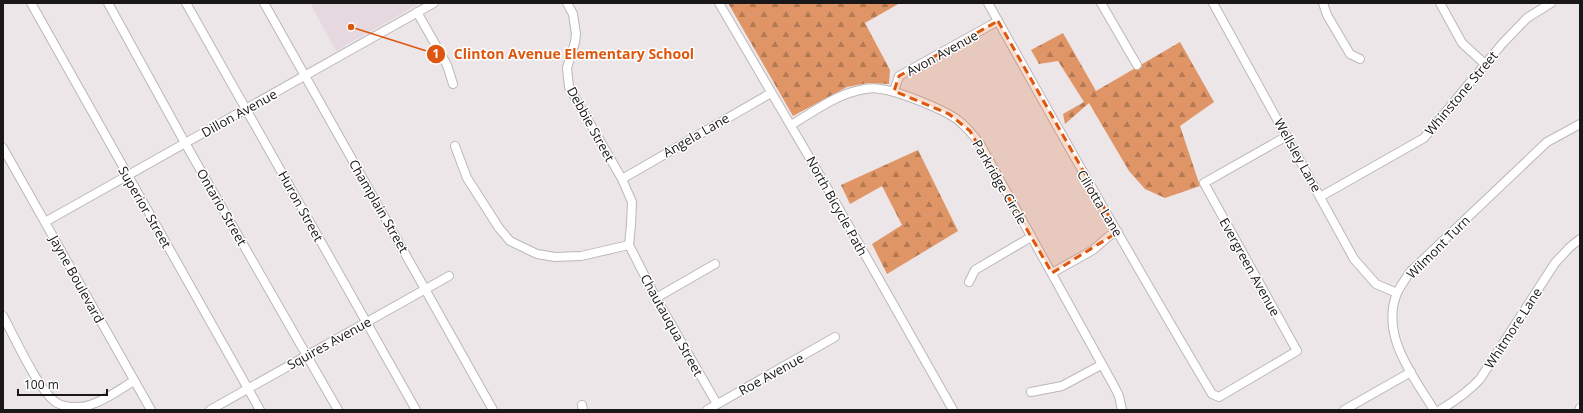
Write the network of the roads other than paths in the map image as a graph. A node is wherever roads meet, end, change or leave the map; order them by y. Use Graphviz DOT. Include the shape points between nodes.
graph roads {
  1 [pos="31,3"];
  2 [pos="108,3"];
  3 [pos="186,3"];
  4 [pos="264,3"];
  5 [pos="434,3"];
  6 [pos="567,3"];
  7 [pos="719,3"];
  8 [pos="988,3"];
  9 [pos="1101,3"];
  10 [pos="1213,3"];
  11 [pos="1323,3"];
  12 [pos="1440,3"];
  13 [pos="1550,3"];
  14 [pos="417,12"];
  15 [pos="998,21"];
  16 [pos="1360,59"];
  17 [pos="1137,64"];
  18 [pos="1485,64"];
  19 [pos="305,77"];
  20 [pos="453,84"];
  21 [pos="894,91"];
  22 [pos="771,93"];
  23 [pos="247,109"];
  24 [pos="1580,124"];
  25 [pos="791,125"];
  26 [pos="1287,136"];
  27 [pos="185,143"];
  28 [pos="455,146"];
  29 [pos="3,148"];
  30 [pos="127,175"];
  31 [pos="622,179"];
  32 [pos="1320,196"];
  33 [pos="45,222"];
  34 [pos="1118,232"];
  35 [pos="1031,237"];
  36 [pos="1580,240"];
  37 [pos="629,245"];
  38 [pos="714,264"];
  39 [pos="1052,273"];
  40 [pos="449,276"];
  41 [pos="969,282"];
  42 [pos="426,289"];
  43 [pos="1397,293"];
  44 [pos="656,298"];
  45 [pos="4,319"];
  46 [pos="367,322"];
  47 [pos="835,337"];
  48 [pos="307,354"];
  49 [pos="1101,365"];
  50 [pos="1411,372"];
  51 [pos="134,381"];
  52 [pos="248,388"];
  53 [pos="1031,392"];
  54 [pos="1218,396"];
  55 [pos="717,404"];
  56 [pos="151,410"];
  57 [pos="210,410"];
  58 [pos="260,410"];
  59 [pos="338,410"];
  60 [pos="416,410"];
  61 [pos="493,410"];
  62 [pos="707,410"];
  63 [pos="952,410"];
  64 [pos="1122,410"];
  65 [pos="1344,410"];
  66 [pos="1434,410"];
  67 [pos="1440,410"];
  1 -- 30 [label="street, Superior Street"];
  2 -- 27 [label="street, Ontario Street"];
  3 -- 23 [label="street, Huron Street"];
  4 -- 19 [label="street, Champlain Street"];
  5 -- 14 [label="street, Dillon Avenue"];
  6 -- 31 [label="street, Debbie Street" via="573,14 576,34 567,68 569,88"];
  7 -- 22 [label="street, North Bicycle Path"];
  8 -- 15 [label="street, Ciliotta Lane"];
  9 -- 17 [label="street"];
  10 -- 26 [label="street, Wellsley Lane"];
  11 -- 16 [label="street" via="1327,15 1350,54"];
  12 -- 18 [label="street" via="1462,43"];
  13 -- 18 [label="street, Whinstone Street" via="1527,18"];
  14 -- 19 [label="street, Dillon Avenue"];
  14 -- 20 [label="street" via="447,65"];
  15 -- 21 [label="street, Avon Avenue" via="899,76"];
  15 -- 34 [label="street, Ciliotta Lane" via="1082,173"];
  18 -- 32 [label="street, Whinstone Street" via="1424,138"];
  19 -- 23 [label="street, Dillon Avenue"];
  19 -- 42 [label="street, Champlain Street"];
  21 -- 25 [label="street, Parkridge Circle" via="867,88 854,91"];
  21 -- 35 [label="street, Parkridge Circle" via="949,114 970,131 980,144"];
  22 -- 25 [label="street, North Bicycle Path"];
  22 -- 31 [label="street, Angela Lane"];
  23 -- 27 [label="street, Dillon Avenue"];
  23 -- 46 [label="street, Huron Street"];
  24 -- 43 [label="street, Wilmont Turn" via="1547,142 1410,272"];
  25 -- 63 [label="street, North Bicycle Path"];
  26 -- 32 [label="street, Wellsley Lane"];
  26 -- 54 [label="street, Evergreen Avenue" via="1204,183 1297,351"];
  27 -- 30 [label="street, Dillon Avenue"];
  27 -- 48 [label="street, Ontario Street"];
  28 -- 37 [label="street" via="467,178 510,241 536,254 555,257 581,256"];
  29 -- 33 [label="street, Jayne Boulevard"];
  30 -- 33 [label="street, Dillon Avenue"];
  30 -- 52 [label="street, Superior Street"];
  31 -- 37 [label="street, Debbie Street" via="632,202"];
  32 -- 43 [label="street, Wellsley Lane" via="1354,259 1376,284"];
  33 -- 51 [label="street, Jayne Boulevard"];
  34 -- 39 [label="street" via="1109,236 1093,250"];
  34 -- 54 [label="street, Ciliotta Lane" via="1212,394"];
  35 -- 39 [label="street, Parkridge Circle"];
  35 -- 41 [label="street" via="975,270"];
  36 -- 67 [label="street, Whitmore Lane" via="1555,263 1480,379 1470,390"];
  37 -- 44 [label="street, Chautauqua Street"];
  38 -- 44 [label="street"];
  39 -- 49 [label="street, Parkridge Circle"];
  40 -- 42 [label="street, Squires Avenue"];
  42 -- 46 [label="street, Squires Avenue"];
  42 -- 61 [label="street, Champlain Street"];
  43 -- 50 [label="street, Wilmont Turn" via="1393,312 1393,334"];
  44 -- 55 [label="street, Chautauqua Street"];
  45 -- 51 [label="street" via="37,380 57,403 78,407 90,405"];
  46 -- 48 [label="street, Squires Avenue"];
  46 -- 60 [label="street, Huron Street"];
  47 -- 55 [label="street, Roe Avenue"];
  48 -- 52 [label="street, Squires Avenue"];
  48 -- 59 [label="street, Ontario Street"];
  49 -- 53 [label="street" via="1062,386"];
  49 -- 64 [label="street, Parkridge Circle" via="1119,396"];
  50 -- 65 [label="street"];
  50 -- 66 [label="street, Wilmont Turn"];
  51 -- 56 [label="street, Jayne Boulevard"];
  52 -- 57 [label="street, Squires Avenue"];
  52 -- 58 [label="street, Superior Street"];
  55 -- 62 [label="street, Roe Avenue"];
}
